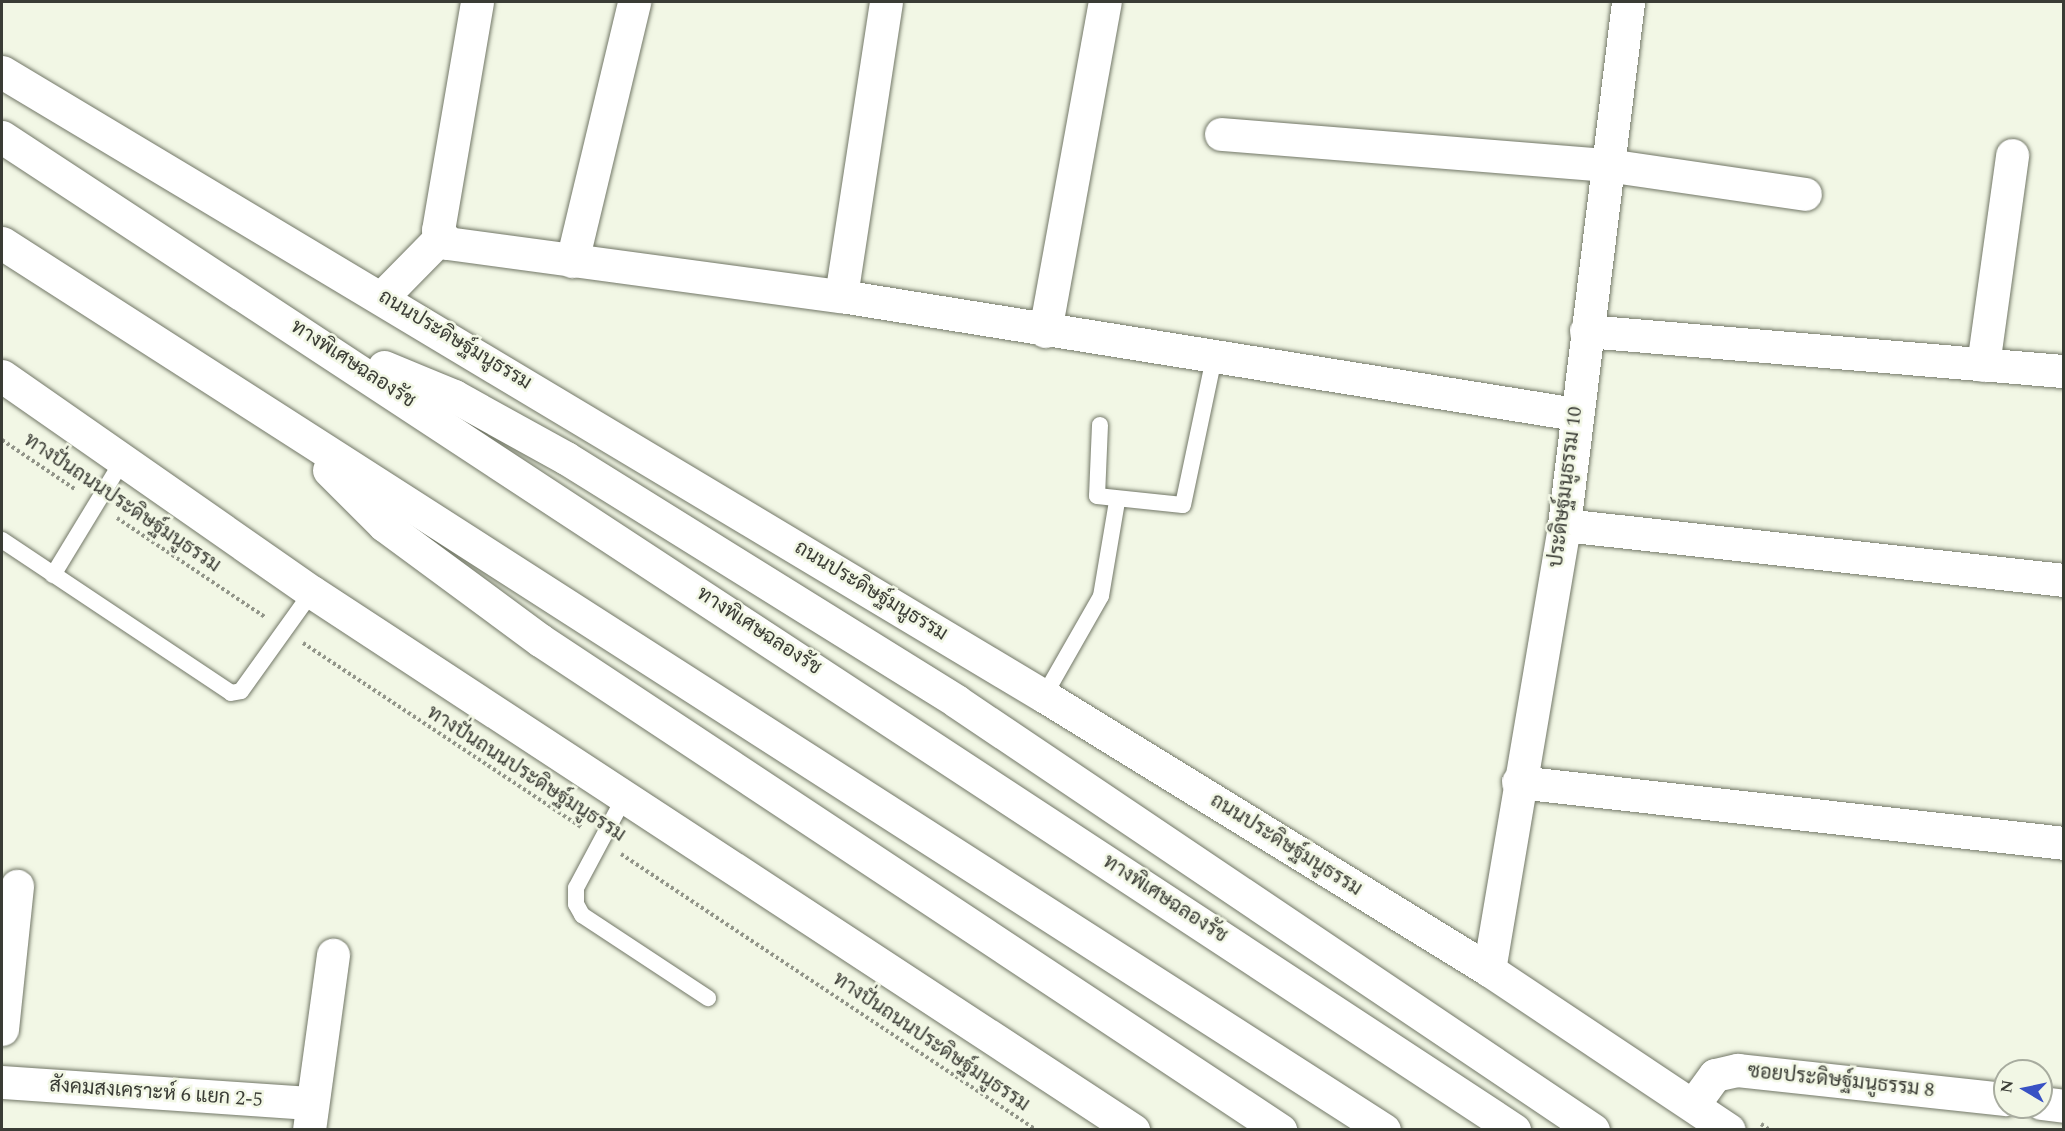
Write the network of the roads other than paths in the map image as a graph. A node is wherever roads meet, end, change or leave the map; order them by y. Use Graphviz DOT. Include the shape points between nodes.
graph roads {
  1 [pos="477,2"];
  2 [pos="634,2"];
  3 [pos="886,2"];
  4 [pos="1105,2"];
  5 [pos="1628,2"];
  6 [pos="2,72"];
  7 [pos="1221,134"];
  8 [pos="2,137"];
  9 [pos="2012,155"];
  10 [pos="1607,165"];
  11 [pos="1805,194"];
  12 [pos="440,238"];
  13 [pos="2,243"];
  14 [pos="572,261"];
  15 [pos="383,296"];
  16 [pos="841,296"];
  17 [pos="1046,331"];
  18 [pos="1586,332"];
  19 [pos="331,349"];
  20 [pos="1214,358"];
  21 [pos="1983,365"];
  22 [pos="2064,372"];
  23 [pos="2,376"];
  24 [pos="1575,414"];
  25 [pos="1100,425"];
  26 [pos="307,441"];
  27 [pos="123,460"];
  28 [pos="1117,501"];
  29 [pos="1564,525"];
  30 [pos="2,540"];
  31 [pos="53,575"];
  32 [pos="2064,580"];
  33 [pos="312,592"];
  34 [pos="1044,696"];
  35 [pos="1518,783"];
  36 [pos="624,798"];
  37 [pos="2064,843"];
  38 [pos="16,886"];
  39 [pos="333,955"];
  40 [pos="1489,970"];
  41 [pos="708,999"];
  42 [pos="2,1029"];
  43 [pos="2,1082"];
  44 [pos="1993,1098"];
  45 [pos="1693,1105"];
  46 [pos="310,1116"];
  47 [pos="1133,1130"];
  48 [pos="1280,1130"];
  49 [pos="1384,1130"];
  50 [pos="1514,1130"];
  51 [pos="1593,1130"];
  52 [pos="1729,1130"];
  1 -- 12 [label="main road"];
  2 -- 14 [label="main road"];
  3 -- 16 [label="main road"];
  4 -- 17 [label="main road"];
  5 -- 10 [label="main road, ประดิษฐ์มนูธรรม 10"];
  6 -- 15 [label="main road, ถนนประดิษฐ์มนูธรรม"];
  7 -- 10 [label="main road"];
  8 -- 19 [label="main road, ทางพิเศษฉลองรัช"];
  9 -- 21 [label="main road"];
  10 -- 11 [label="main road"];
  10 -- 18 [label="main road, ประดิษฐ์มนูธรรม 10"];
  12 -- 14 [label="main road" via="460,246"];
  12 -- 15 [label="main road"];
  13 -- 26 [label="main road"];
  14 -- 16 [label="main road"];
  15 -- 34 [label="main road, ถนนประดิษฐ์มนูธรรม"];
  16 -- 17 [label="main road"];
  17 -- 20 [label="main road"];
  18 -- 21 [label="main road"];
  18 -- 24 [label="main road, ประดิษฐ์มนูธรรม 10"];
  19 -- 50 [label="main road, ทางพิเศษฉลองรัช"];
  19 -- 51 [label="main road" via="454,396 681,528 956,702"];
  20 -- 24 [label="main road"];
  20 -- 28 [label="lane" via="1183,505"];
  21 -- 22 [label="main road"];
  23 -- 27 [label="main road"];
  24 -- 29 [label="main road, ประดิษฐ์มนูธรรม 10"];
  25 -- 28 [label="lane" via="1094,486 1097,496"];
  26 -- 48 [label="main road" via="336,479 384,525 540,640"];
  26 -- 49 [label="main road"];
  27 -- 31 [label="lane"];
  27 -- 33 [label="main road"];
  28 -- 34 [label="lane" via="1101,596"];
  29 -- 32 [label="main road"];
  29 -- 35 [label="main road, ประดิษฐ์มนูธรรม 10"];
  30 -- 31 [label="lane"];
  31 -- 33 [label="lane" via="231,693 241,691"];
  33 -- 36 [label="main road"];
  34 -- 40 [label="main road, ถนนประดิษฐ์มนูธรรม"];
  35 -- 37 [label="main road"];
  35 -- 40 [label="main road, ประดิษฐ์มนูธรรม 10"];
  36 -- 41 [label="lane" via="576,888 582,915"];
  36 -- 47 [label="main road"];
  38 -- 42 [label="main road"];
  39 -- 46 [label="main road"];
  40 -- 45 [label="main road, ถนนประดิษฐ์มนูธรรม"];
  43 -- 46 [label="main road, สังคมสงเคราะห์ 6 แยก 2-5"];
  44 -- 45 [label="main road, ซอยประดิษฐ์มนูธรรม 8" via="1737,1070 1715,1075"];
  45 -- 52 [label="main road, ถนนประดิษฐ์มนูธรรม"];
}
